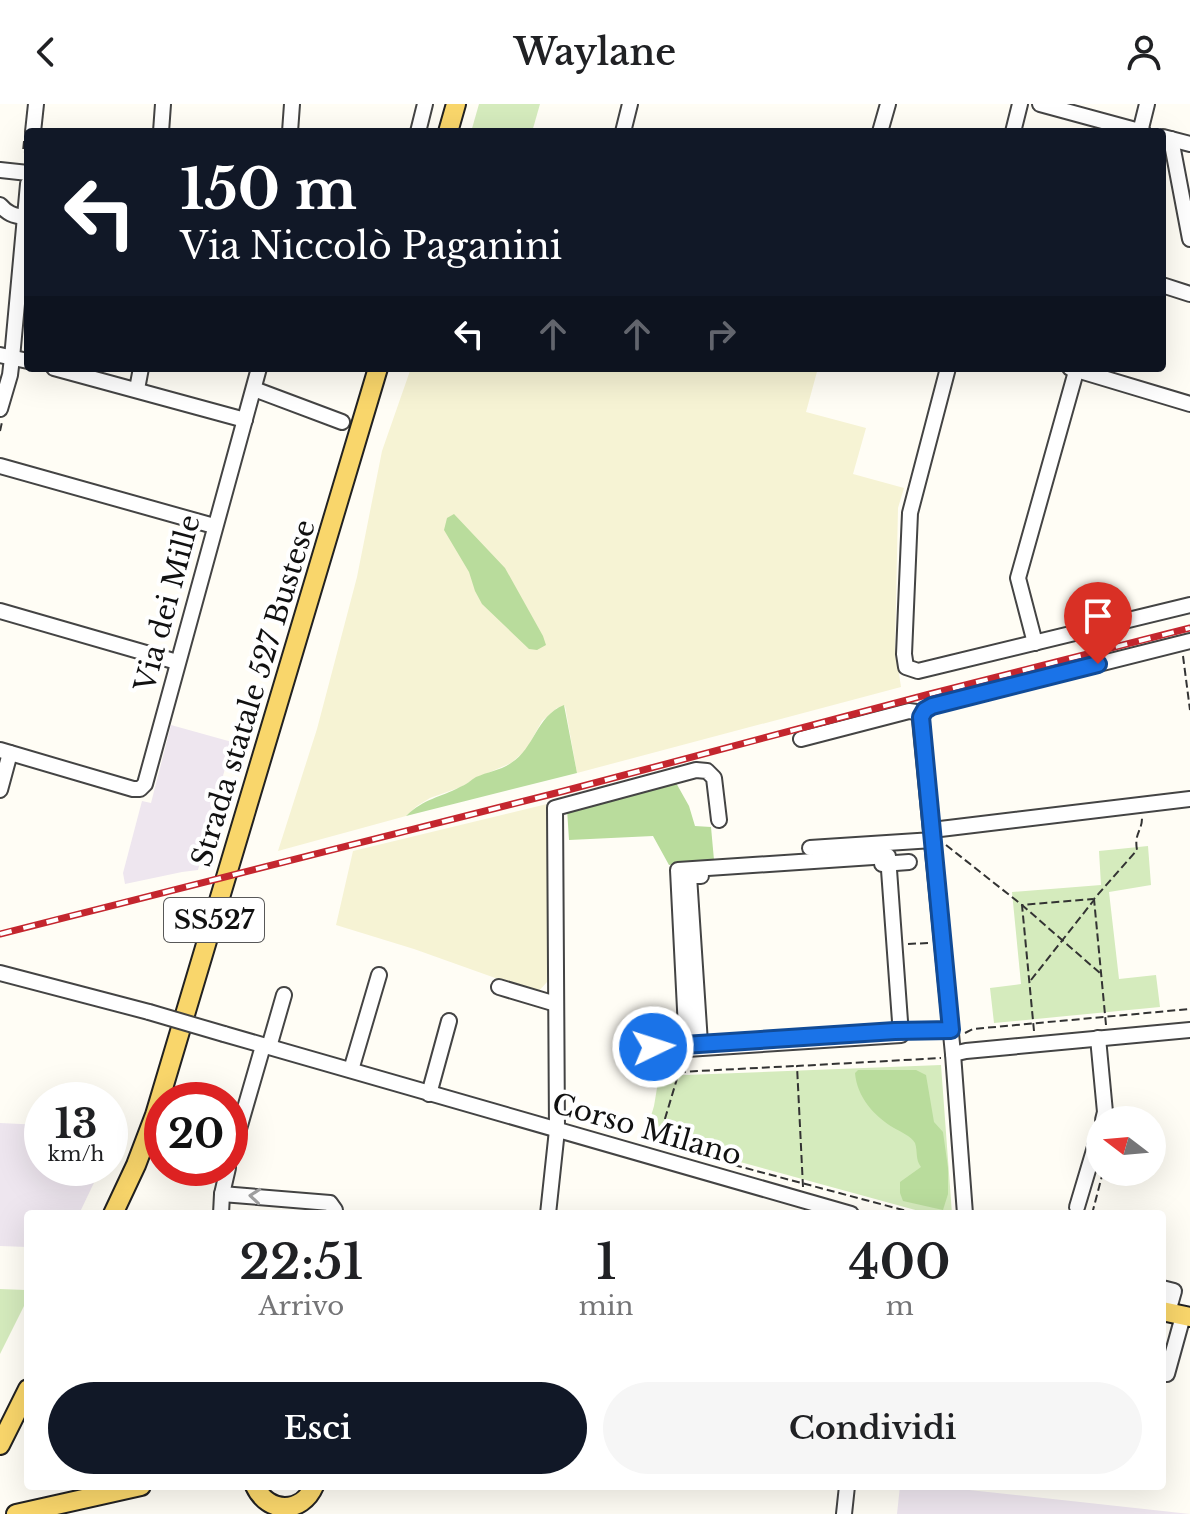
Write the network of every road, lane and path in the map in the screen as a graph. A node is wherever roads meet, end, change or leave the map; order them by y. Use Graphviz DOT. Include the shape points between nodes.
graph roads {
  1 [pos="36,104"];
  2 [pos="163,104"];
  3 [pos="292,104"];
  4 [pos="425,104"];
  5 [pos="456,104"];
  6 [pos="630,104"];
  7 [pos="888,104"];
  8 [pos="1020,104"];
  9 [pos="1040,104"];
  10 [pos="1147,104"];
  11 [pos="33,128"];
  12 [pos="161,128"];
  13 [pos="290,128"];
  14 [pos="419,128"];
  15 [pos="449,128"];
  16 [pos="624,128"];
  17 [pos="881,128"];
  18 [pos="1014,128"];
  19 [pos="1127,128"];
  20 [pos="1142,128"];
  21 [pos="1166,138"];
  22 [pos="1190,144"];
  23 [pos="0,170"];
  24 [pos="24,173"];
  25 [pos="0,205"];
  26 [pos="24,217"];
  27 [pos="24,224"];
  28 [pos="1190,239"];
  29 [pos="1166,286"];
  30 [pos="1190,294"];
  31 [pos="6,356"];
  32 [pos="70,372"];
  33 [pos="140,372"];
  34 [pos="258,372"];
  35 [pos="377,372"];
  36 [pos="947,372"];
  37 [pos="1073,372"];
  38 [pos="1084,372"];
  39 [pos="137,389"];
  40 [pos="254,389"];
  41 [pos="1190,404"];
  42 [pos="0,409"];
  43 [pos="245,420"];
  44 [pos="342,422"];
  45 [pos="0,466"];
  46 [pos="214,526"];
  47 [pos="1190,605"];
  48 [pos="0,611"];
  49 [pos="1186,642"];
  50 [pos="1035,643"];
  51 [pos="177,662"];
  52 [pos="1190,710"];
  53 [pos="923,713"];
  54 [pos="801,739"];
  55 [pos="5,752"];
  56 [pos="0,790"];
  57 [pos="1190,799"];
  58 [pos="1140,805"];
  59 [pos="719,820"];
  60 [pos="949,828"];
  61 [pos="932,835"];
  62 [pos="810,848"];
  63 [pos="909,862"];
  64 [pos="885,864"];
  65 [pos="1094,899"];
  66 [pos="1022,905"];
  67 [pos="1062,940"];
  68 [pos="934,943"];
  69 [pos="894,946"];
  70 [pos="0,973"];
  71 [pos="379,975"];
  72 [pos="1102,975"];
  73 [pos="1029,982"];
  74 [pos="499,987"];
  75 [pos="284,995"];
  76 [pos="556,1004"];
  77 [pos="1190,1009"];
  78 [pos="1105,1015"];
  79 [pos="449,1021"];
  80 [pos="1033,1022"];
  81 [pos="898,1030"];
  82 [pos="1190,1030"];
  83 [pos="958,1032"];
  84 [pos="1103,1037"];
  85 [pos="694,1044"];
  86 [pos="1034,1044"];
  87 [pos="266,1046"];
  88 [pos="653,1047"];
  89 [pos="948,1056"];
  90 [pos="797,1066"];
  91 [pos="351,1070"];
  92 [pos="429,1094"];
  93 [pos="248,1103"];
  94 [pos="1105,1106"];
  95 [pos="557,1130"];
  96 [pos="654,1158"];
  97 [pos="731,1164"];
  98 [pos="1086,1177"];
  99 [pos="224,1186"];
  100 [pos="1099,1186"];
  101 [pos="802,1192"];
  102 [pos="222,1194"];
  103 [pos="1077,1207"];
  104 [pos="115,1210"];
  105 [pos="221,1210"];
  106 [pos="335,1210"];
  107 [pos="548,1210"];
  108 [pos="842,1210"];
  109 [pos="897,1210"];
  110 [pos="965,1210"];
  111 [pos="1093,1210"];
  112 [pos="1166,1289"];
  113 [pos="1176,1314"];
  114 [pos="1167,1374"];
  115 [pos="24,1397"];
  116 [pos="0,1445"];
  117 [pos="125,1490"];
  118 [pos="255,1490"];
  119 [pos="257,1490"];
  120 [pos="312,1490"];
  121 [pos="847,1490"];
  122 [pos="293,1509"];
  123 [pos="42,1511"];
  124 [pos="16,1514"];
  125 [pos="261,1514"];
  126 [pos="844,1514"];
  1 -- 11 [label="street"];
  2 -- 12 [label="street"];
  3 -- 13 [label="street"];
  4 -- 14 [label="street"];
  5 -- 15 [label="main road"];
  6 -- 16 [label="street"];
  7 -- 17 [label="street"];
  8 -- 18 [label="street"];
  9 -- 19 [label="street"];
  10 -- 20 [label="street"];
  21 -- 22 [label="street"];
  21 -- 28 [label="street"];
  23 -- 24 [label="street"];
  25 -- 26 [label="street"];
  27 -- 31 [label="street"];
  29 -- 30 [label="street"];
  31 -- 42 [label="street" via="10,375"];
  32 -- 39 [label="street"];
  33 -- 39 [label="street"];
  34 -- 40 [label="street, Via dei Mille"];
  35 -- 104 [label="main road, Strada statale 527 Bustese / SS527" via="155,1115"];
  36 -- 50 [label="street" via="910,513 906,667 918,671"];
  37 -- 50 [label="street" via="1018,578"];
  38 -- 41 [label="street"];
  39 -- 43 [label="street"];
  40 -- 43 [label="street, Via dei Mille"];
  40 -- 44 [label="street"];
  43 -- 46 [label="street, Via dei Mille"];
  45 -- 46 [label="street"];
  46 -- 51 [label="street, Via dei Mille"];
  47 -- 50 [label="street"];
  48 -- 51 [label="street"];
  49 -- 52 [label="path"];
  49 -- 53 [label="street" via="932,706"];
  51 -- 55 [label="street, Via dei Mille" via="140,789"];
  53 -- 54 [label="street" via="909,711"];
  53 -- 61 [label="street"];
  55 -- 56 [label="street"];
  57 -- 58 [label="street"];
  58 -- 60 [label="street"];
  58 -- 65 [label="path" via="1143,822 1135,839 1137,850"];
  59 -- 76 [label="street" via="714,778 696,770 555,808"];
  60 -- 61 [label="street"];
  60 -- 66 [label="path" via="944,842"];
  61 -- 62 [label="street"];
  61 -- 83 [label="street"];
  63 -- 64 [label="street"];
  64 -- 69 [label="street"];
  64 -- 81 [label="street"];
  64 -- 85 [label="street" via="888,856 678,870"];
  65 -- 66 [label="path"];
  65 -- 67 [label="path"];
  65 -- 72 [label="path"];
  66 -- 67 [label="path"];
  66 -- 73 [label="path"];
  67 -- 72 [label="path"];
  67 -- 73 [label="path"];
  68 -- 69 [label="path"];
  69 -- 81 [label="street"];
  70 -- 87 [label="street, Corso Milano, bridge"];
  71 -- 91 [label="street"];
  72 -- 78 [label="path"];
  73 -- 80 [label="path"];
  74 -- 76 [label="street"];
  75 -- 87 [label="street"];
  76 -- 95 [label="street"];
  77 -- 78 [label="path"];
  78 -- 80 [label="path"];
  78 -- 84 [label="path"];
  79 -- 92 [label="street"];
  80 -- 83 [label="path"];
  80 -- 86 [label="path"];
  81 -- 83 [label="street"];
  81 -- 85 [label="street" via="901,1035 687,1049"];
  82 -- 84 [label="street"];
  83 -- 89 [label="street"];
  84 -- 86 [label="street"];
  84 -- 94 [label="street"];
  85 -- 88 [label="street"];
  86 -- 89 [label="street"];
  87 -- 91 [label="street, Corso Milano"];
  87 -- 93 [label="street"];
  89 -- 90 [label="path"];
  89 -- 110 [label="street"];
  90 -- 96 [label="path" via="679,1072"];
  90 -- 101 [label="path"];
  91 -- 92 [label="street, Corso Milano"];
  92 -- 95 [label="street, Corso Milano"];
  95 -- 96 [label="street, Corso Milano"];
  95 -- 107 [label="street"];
  96 -- 101 [label="street, Corso Milano"];
  97 -- 101 [label="path"];
  98 -- 103 [label="street"];
  99 -- 102 [label="street"];
  100 -- 111 [label="path"];
  101 -- 108 [label="street, Corso Milano"];
  101 -- 109 [label="path"];
  102 -- 105 [label="street"];
  106 -- 102 [label="street, one-way" via="330,1203"];
  112 -- 113 [label="street" via="1174,1291"];
  113 -- 114 [label="street"];
  115 -- 116 [label="main road"];
  117 -- 123 [label="main road"];
  118 -- 125 [label="main road"];
  119 -- 122 [label="main road" via="270,1504"];
  120 -- 122 [label="main road"];
  121 -- 126 [label="street"];
  123 -- 124 [label="main road"];
}
